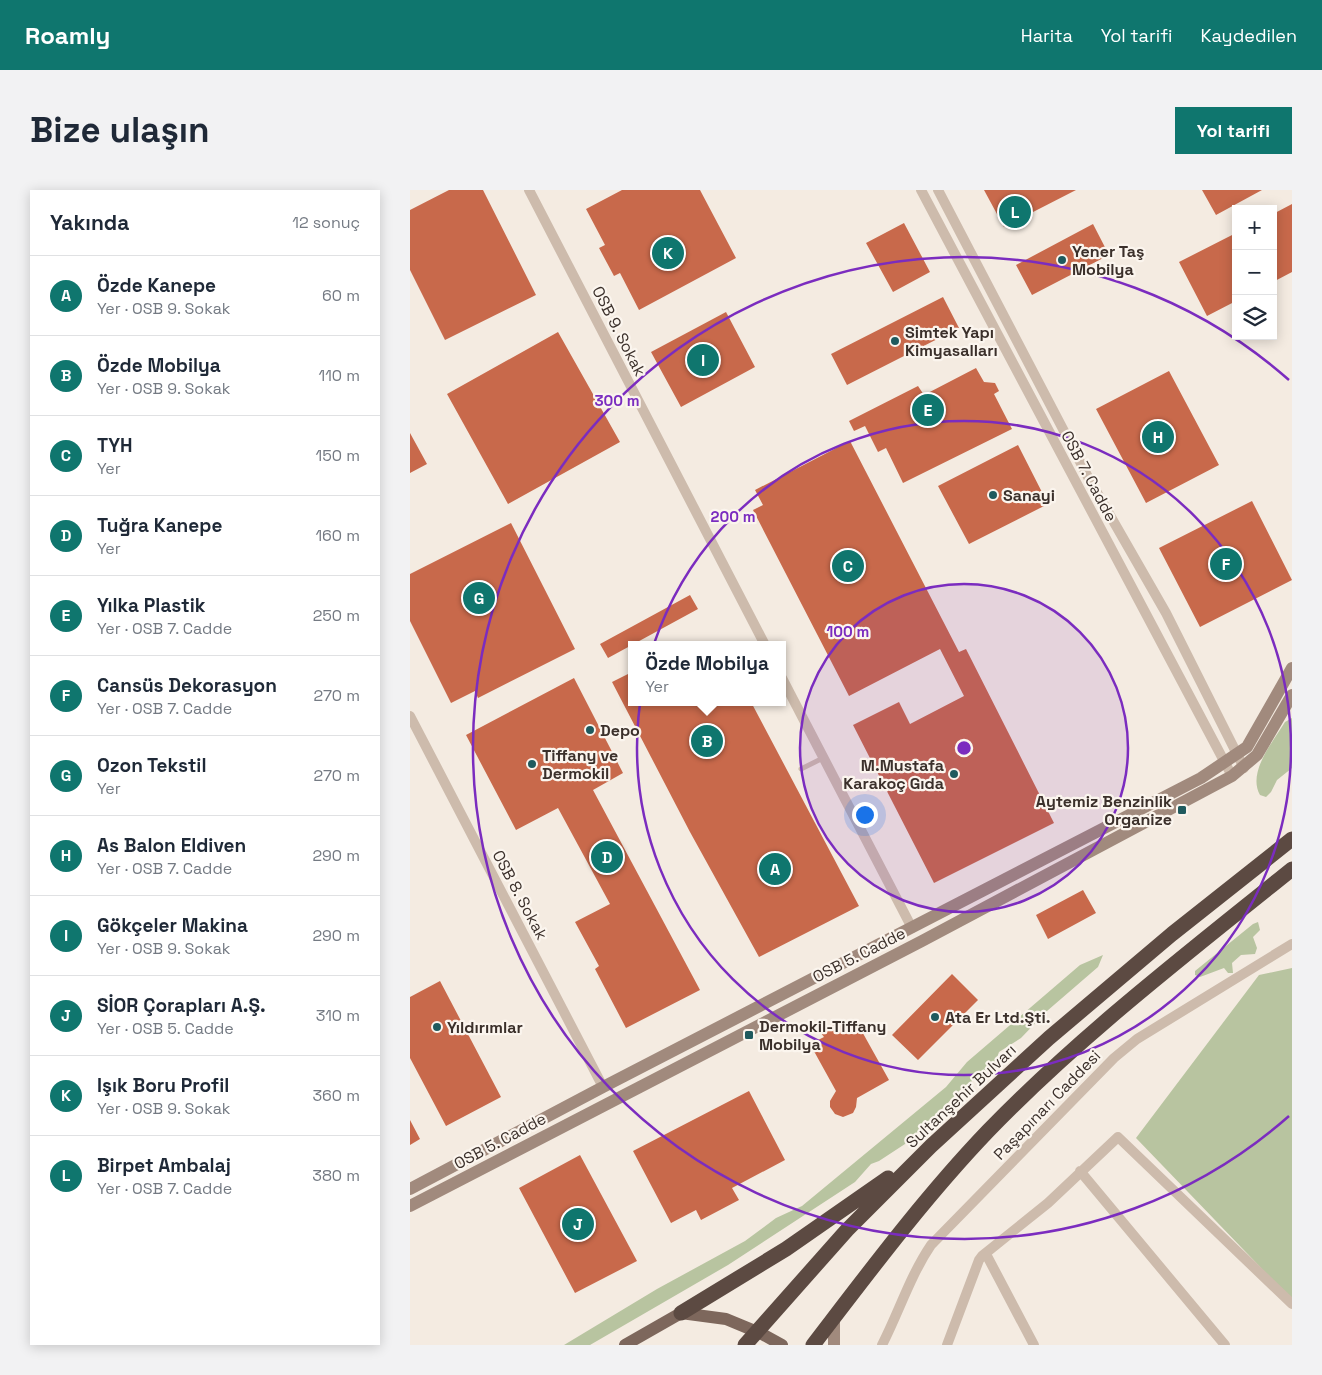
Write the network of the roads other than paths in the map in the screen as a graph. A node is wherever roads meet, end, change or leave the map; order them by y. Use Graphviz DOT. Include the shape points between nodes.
graph roads {
  1 [pos="530,190"];
  2 [pos="921,190"];
  3 [pos="938,190"];
  4 [pos="763,641"];
  5 [pos="1292,668"];
  6 [pos="786,686"];
  7 [pos="1292,695"];
  8 [pos="410,716"];
  9 [pos="1236,755"];
  10 [pos="824,758"];
  11 [pos="1224,763"];
  12 [pos="1244,768"];
  13 [pos="801,770"];
  14 [pos="1232,776"];
  15 [pos="1292,838"];
  16 [pos="1292,868"];
  17 [pos="912,928"];
  18 [pos="1292,944"];
  19 [pos="603,1087"];
  20 [pos="932,1146"];
  21 [pos="1080,1171"];
  22 [pos="410,1189"];
  23 [pos="410,1206"];
  24 [pos="986,1254"];
  25 [pos="1292,1304"];
  26 [pos="681,1313"];
  27 [pos="834,1317"];
  28 [pos="756,1331"];
  29 [pos="625,1345"];
  30 [pos="745,1345"];
  31 [pos="782,1345"];
  32 [pos="812,1345"];
  33 [pos="834,1345"];
  34 [pos="882,1345"];
  35 [pos="947,1345"];
  36 [pos="1034,1345"];
  37 [pos="1226,1345"];
  1 -- 4 [label="street, OSB 9. Sokak"];
  2 -- 11 [label="street, OSB 7. Cadde"];
  3 -- 9 [label="street, OSB 7. Cadde" via="1088,477 1166,614"];
  5 -- 9 [label="street" via="1252,740"];
  6 -- 10 [label="street"];
  7 -- 12 [label="street, OSB 5. Cadde" via="1257,756"];
  8 -- 19 [label="street, OSB 8. Sokak"];
  9 -- 11 [label="street"];
  9 -- 12 [label="street, OSB 7. Cadde"];
  10 -- 13 [label="lane"];
  10 -- 17 [label="street"];
  11 -- 14 [label="street, OSB 7. Cadde"];
  11 -- 17 [label="street" via="1201,778"];
  12 -- 14 [label="street, OSB 5. Cadde"];
  14 -- 23 [label="street, OSB 5. Cadde" via="913,946"];
  15 -- 20 [label="highway, Sultanşehir Bulvarı" via="1050,1038"];
  16 -- 27 [label="highway" via="1066,1056 988,1131 926,1201"];
  17 -- 19 [label="street"];
  18 -- 34 [label="street, Paşapınarı Caddesi" via="1137,1039 1097,1074 931,1245 920,1261"];
  19 -- 22 [label="street"];
  20 -- 26 [label="highway" via="786,1249"];
  20 -- 28 [label="highway, Sultanşehir Bulvarı" via="847,1230"];
  21 -- 24 [label="street" via="1048,1203"];
  21 -- 25 [label="street" via="1118,1137"];
  21 -- 37 [label="street"];
  24 -- 35 [label="street" via="979,1260"];
  24 -- 36 [label="street"];
  26 -- 28 [label="main road" via="726,1319"];
  26 -- 29 [label="main road"];
  27 -- 32 [label="highway"];
  27 -- 33 [label="street"];
  28 -- 30 [label="highway, Sultanşehir Bulvarı"];
  28 -- 31 [label="main road"];
}
